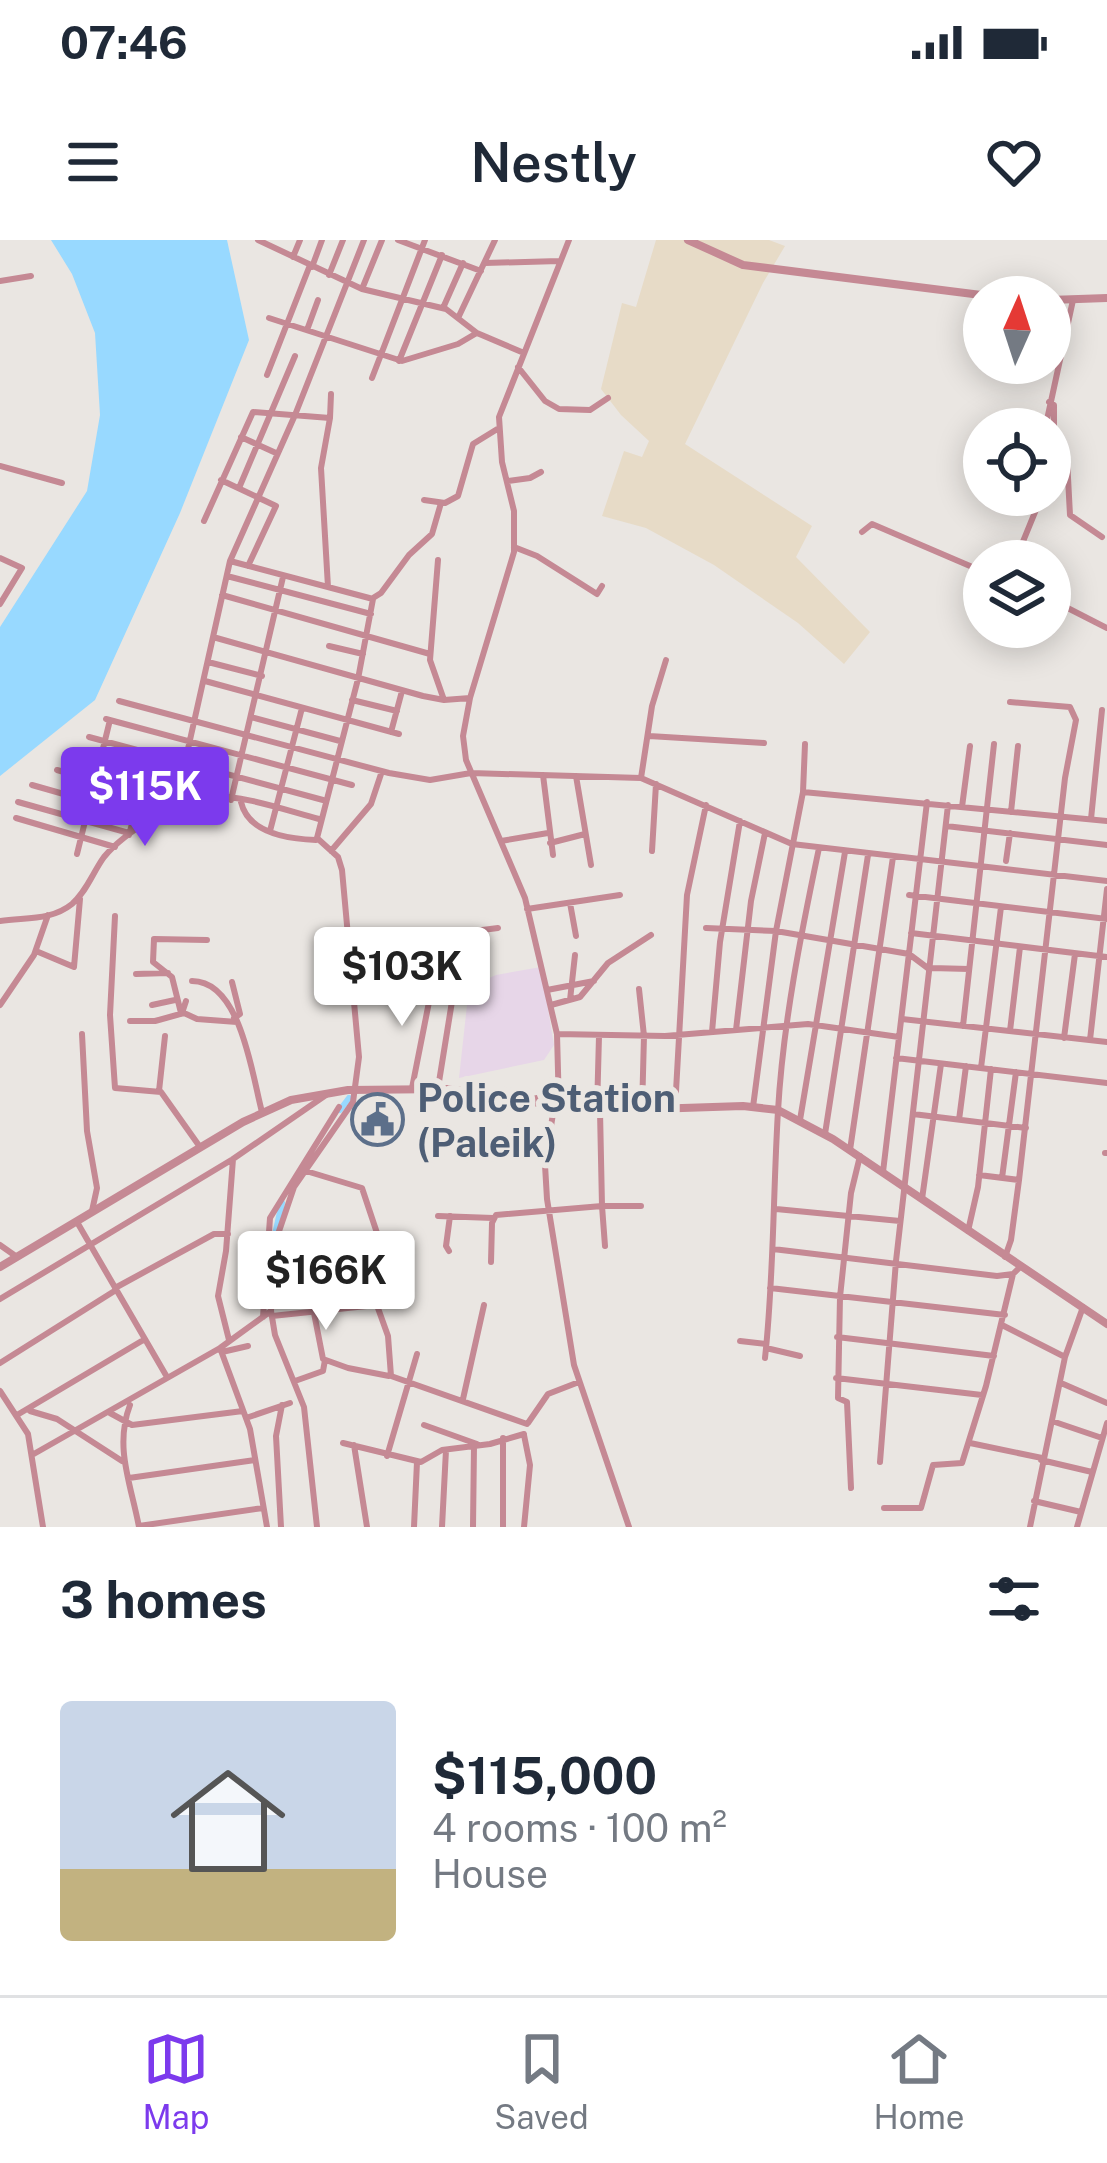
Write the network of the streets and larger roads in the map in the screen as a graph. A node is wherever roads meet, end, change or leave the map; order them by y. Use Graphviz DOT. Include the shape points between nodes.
graph roads {
  1 [pos="258,240"];
  2 [pos="280,240"];
  3 [pos="300,240"];
  4 [pos="322,240"];
  5 [pos="344,240"];
  6 [pos="364,240"];
  7 [pos="382,240"];
  8 [pos="398,240"];
  9 [pos="495,240"];
  10 [pos="568,240"];
  11 [pos="688,240"];
  12 [pos="424,244"];
  13 [pos="276,250"];
  14 [pos="442,255"];
  15 [pos="293,257"];
  16 [pos="560,261"];
  17 [pos="463,263"];
  18 [pos="311,266"];
  19 [pos="483,267"];
  20 [pos="329,275"];
  21 [pos="31,276"];
  22 [pos="0,280"];
  23 [pos="347,284"];
  24 [pos="362,289"];
  25 [pos="963,293"];
  26 [pos="1107,298"];
  27 [pos="318,300"];
  28 [pos="402,300"];
  29 [pos="1073,300"];
  30 [pos="421,303"];
  31 [pos="443,308"];
  32 [pos="459,316"];
  33 [pos="269,318"];
  34 [pos="289,325"];
  35 [pos="307,330"];
  36 [pos="477,333"];
  37 [pos="326,337"];
  38 [pos="524,353"];
  39 [pos="380,354"];
  40 [pos="295,356"];
  41 [pos="399,361"];
  42 [pos="518,367"];
  43 [pos="289,374"];
  44 [pos="267,375"];
  45 [pos="372,378"];
  46 [pos="308,381"];
  47 [pos="331,394"];
  48 [pos="608,398"];
  49 [pos="1049,402"];
  50 [pos="1048,408"];
  51 [pos="274,412"];
  52 [pos="295,416"];
  53 [pos="330,418"];
  54 [pos="500,428"];
  55 [pos="241,437"];
  56 [pos="260,446"];
  57 [pos="277,454"];
  58 [pos="0,466"];
  59 [pos="542,472"];
  60 [pos="221,480"];
  61 [pos="508,481"];
  62 [pos="62,483"];
  63 [pos="239,488"];
  64 [pos="258,496"];
  65 [pos="424,500"];
  66 [pos="441,503"];
  67 [pos="204,521"];
  68 [pos="243,530"];
  69 [pos="862,532"];
  70 [pos="1102,538"];
  71 [pos="260,540"];
  72 [pos="514,547"];
  73 [pos="0,558"];
  74 [pos="438,560"];
  75 [pos="230,561"];
  76 [pos="963,563"];
  77 [pos="248,566"];
  78 [pos="227,576"];
  79 [pos="284,577"];
  80 [pos="602,586"];
  81 [pos="328,587"];
  82 [pos="281,591"];
  83 [pos="222,595"];
  84 [pos="373,598"];
  85 [pos="325,602"];
  86 [pos="0,604"];
  87 [pos="277,610"];
  88 [pos="1071,610"];
  89 [pos="371,614"];
  90 [pos="320,622"];
  91 [pos="1107,628"];
  92 [pos="367,635"];
  93 [pos="213,638"];
  94 [pos="328,646"];
  95 [pos="363,654"];
  96 [pos="430,654"];
  97 [pos="268,655"];
  98 [pos="666,660"];
  99 [pos="208,662"];
  100 [pos="262,676"];
  101 [pos="358,679"];
  102 [pos="205,681"];
  103 [pos="402,691"];
  104 [pos="257,696"];
  105 [pos="470,698"];
  106 [pos="352,700"];
  107 [pos="444,700"];
  108 [pos="119,701"];
  109 [pos="1010,702"];
  110 [pos="302,708"];
  111 [pos="1102,710"];
  112 [pos="397,712"];
  113 [pos="251,717"];
  114 [pos="346,721"];
  115 [pos="196,723"];
  116 [pos="297,729"];
  117 [pos="89,736"];
  118 [pos="247,736"];
  119 [pos="649,736"];
  120 [pos="104,741"];
  121 [pos="340,742"];
  122 [pos="764,742"];
  123 [pos="192,744"];
  124 [pos="805,744"];
  125 [pos="994,744"];
  126 [pos="970,746"];
  127 [pos="1018,746"];
  128 [pos="291,748"];
  129 [pos="152,754"];
  130 [pos="241,758"];
  131 [pos="335,760"];
  132 [pos="188,763"];
  133 [pos="286,769"];
  134 [pos="57,770"];
  135 [pos="382,772"];
  136 [pos="471,772"];
  137 [pos="543,775"];
  138 [pos="577,776"];
  139 [pos="236,777"];
  140 [pos="641,778"];
  141 [pos="330,780"];
  142 [pos="94,781"];
  143 [pos="656,784"];
  144 [pos="32,785"];
  145 [pos="352,785"];
  146 [pos="281,789"];
  147 [pos="803,792"];
  148 [pos="139,794"];
  149 [pos="231,800"];
  150 [pos="325,800"];
  151 [pos="88,801"];
  152 [pos="18,802"];
  153 [pos="241,802"];
  154 [pos="927,802"];
  155 [pos="706,805"];
  156 [pos="948,805"];
  157 [pos="176,806"];
  158 [pos="962,807"];
  159 [pos="276,808"];
  160 [pos="987,809"];
  161 [pos="1011,812"];
  162 [pos="134,814"];
  163 [pos="1036,814"];
  164 [pos="1062,816"];
  165 [pos="16,818"];
  166 [pos="320,819"];
  167 [pos="1091,820"];
  168 [pos="1107,820"];
  169 [pos="740,821"];
  170 [pos="84,823"];
  171 [pos="946,826"];
  172 [pos="270,831"];
  173 [pos="986,831"];
  174 [pos="765,833"];
  175 [pos="1010,833"];
  176 [pos="129,834"];
  177 [pos="586,834"];
  178 [pos="1034,835"];
  179 [pos="1061,837"];
  180 [pos="81,838"];
  181 [pos="549,838"];
  182 [pos="318,840"];
  183 [pos="501,841"];
  184 [pos="792,844"];
  185 [pos="1107,845"];
  186 [pos="115,847"];
  187 [pos="819,848"];
  188 [pos="331,851"];
  189 [pos="652,851"];
  190 [pos="845,852"];
  191 [pos="77,854"];
  192 [pos="553,855"];
  193 [pos="868,855"];
  194 [pos="892,857"];
  195 [pos="920,861"];
  196 [pos="1006,861"];
  197 [pos="942,864"];
  198 [pos="591,865"];
  199 [pos="981,868"];
  200 [pos="1054,876"];
  201 [pos="1107,885"];
  202 [pos="620,895"];
  203 [pos="80,896"];
  204 [pos="912,896"];
  205 [pos="938,899"];
  206 [pos="570,902"];
  207 [pos="977,904"];
  208 [pos="1001,907"];
  209 [pos="527,909"];
  210 [pos="1051,913"];
  211 [pos="48,915"];
  212 [pos="115,916"];
  213 [pos="1106,919"];
  214 [pos="0,921"];
  215 [pos="498,928"];
  216 [pos="706,928"];
  217 [pos="722,928"];
  218 [pos="748,928"];
  219 [pos="776,931"];
  220 [pos="911,933"];
  221 [pos="651,935"];
  222 [pos="576,936"];
  223 [pos="802,936"];
  224 [pos="933,936"];
  225 [pos="207,940"];
  226 [pos="829,941"];
  227 [pos="973,941"];
  228 [pos="997,944"];
  229 [pos="854,946"];
  230 [pos="349,947"];
  231 [pos="1020,947"];
  232 [pos="880,950"];
  233 [pos="1046,950"];
  234 [pos="36,951"];
  235 [pos="909,954"];
  236 [pos="1075,954"];
  237 [pos="575,956"];
  238 [pos="1104,956"];
  239 [pos="932,958"];
  240 [pos="403,964"];
  241 [pos="930,969"];
  242 [pos="969,970"];
  243 [pos="164,971"];
  244 [pos="136,974"];
  245 [pos="192,981"];
  246 [pos="594,981"];
  247 [pos="232,982"];
  248 [pos="573,983"];
  249 [pos="454,989"];
  250 [pos="639,989"];
  251 [pos="548,990"];
  252 [pos="175,1000"];
  253 [pos="570,1000"];
  254 [pos="186,1001"];
  255 [pos="0,1005"];
  256 [pos="152,1005"];
  257 [pos="551,1005"];
  258 [pos="182,1013"];
  259 [pos="237,1018"];
  260 [pos="901,1019"];
  261 [pos="130,1021"];
  262 [pos="925,1022"];
  263 [pos="789,1025"];
  264 [pos="815,1025"];
  265 [pos="963,1026"];
  266 [pos="762,1027"];
  267 [pos="986,1028"];
  268 [pos="842,1029"];
  269 [pos="736,1030"];
  270 [pos="1010,1031"];
  271 [pos="712,1033"];
  272 [pos="868,1033"];
  273 [pos="82,1034"];
  274 [pos="557,1034"];
  275 [pos="1037,1034"];
  276 [pos="681,1035"];
  277 [pos="165,1036"];
  278 [pos="599,1036"];
  279 [pos="644,1036"];
  280 [pos="899,1037"];
  281 [pos="1064,1038"];
  282 [pos="1090,1040"];
  283 [pos="1107,1042"];
  284 [pos="896,1058"];
  285 [pos="919,1061"];
  286 [pos="941,1064"];
  287 [pos="966,1066"];
  288 [pos="986,1069"];
  289 [pos="1016,1072"];
  290 [pos="1031,1073"];
  291 [pos="1107,1082"];
  292 [pos="412,1088"];
  293 [pos="438,1088"];
  294 [pos="357,1090"];
  295 [pos="159,1091"];
  296 [pos="328,1091"];
  297 [pos="560,1094"];
  298 [pos="523,1101"];
  299 [pos="340,1107"];
  300 [pos="557,1107"];
  301 [pos="753,1107"];
  302 [pos="675,1109"];
  303 [pos="778,1110"];
  304 [pos="598,1111"];
  305 [pos="642,1111"];
  306 [pos="262,1112"];
  307 [pos="913,1114"];
  308 [pos="935,1117"];
  309 [pos="800,1120"];
  310 [pos="959,1120"];
  311 [pos="985,1123"];
  312 [pos="1009,1126"];
  313 [pos="1026,1128"];
  314 [pos="825,1134"];
  315 [pos="200,1147"];
  316 [pos="850,1150"];
  317 [pos="860,1156"];
  318 [pos="232,1159"];
  319 [pos="306,1171"];
  320 [pos="883,1172"];
  321 [pos="979,1175"];
  322 [pos="1002,1178"];
  323 [pos="1019,1180"];
  324 [pos="904,1186"];
  325 [pos="922,1199"];
  326 [pos="602,1206"];
  327 [pos="641,1207"];
  328 [pos="776,1209"];
  329 [pos="548,1212"];
  330 [pos="90,1214"];
  331 [pos="438,1216"];
  332 [pos="450,1216"];
  333 [pos="849,1216"];
  334 [pos="493,1218"];
  335 [pos="900,1221"];
  336 [pos="77,1222"];
  337 [pos="968,1231"];
  338 [pos="228,1234"];
  339 [pos="276,1234"];
  340 [pos="380,1243"];
  341 [pos="0,1246"];
  342 [pos="90,1246"];
  343 [pos="605,1246"];
  344 [pos="356,1247"];
  345 [pos="773,1249"];
  346 [pos="270,1250"];
  347 [pos="449,1252"];
  348 [pos="846,1256"];
  349 [pos="1005,1257"];
  350 [pos="16,1258"];
  351 [pos="491,1262"];
  352 [pos="896,1262"];
  353 [pos="388,1266"];
  354 [pos="0,1267"];
  355 [pos="1016,1270"];
  356 [pos="770,1288"];
  357 [pos="116,1289"];
  358 [pos="840,1297"];
  359 [pos="0,1299"];
  360 [pos="892,1303"];
  361 [pos="484,1304"];
  362 [pos="376,1305"];
  363 [pos="1083,1307"];
  364 [pos="314,1313"];
  365 [pos="268,1315"];
  366 [pos="1004,1320"];
  367 [pos="1107,1324"];
  368 [pos="837,1337"];
  369 [pos="145,1339"];
  370 [pos="229,1340"];
  371 [pos="740,1341"];
  372 [pos="888,1344"];
  373 [pos="248,1346"];
  374 [pos="767,1346"];
  375 [pos="221,1350"];
  376 [pos="416,1354"];
  377 [pos="800,1356"];
  378 [pos="994,1356"];
  379 [pos="1065,1357"];
  380 [pos="765,1358"];
  381 [pos="325,1360"];
  382 [pos="0,1363"];
  383 [pos="391,1376"];
  384 [pos="167,1377"];
  385 [pos="836,1378"];
  386 [pos="295,1381"];
  387 [pos="579,1382"];
  388 [pos="884,1382"];
  389 [pos="410,1383"];
  390 [pos="1059,1383"];
  391 [pos="983,1395"];
  392 [pos="1,1397"];
  393 [pos="463,1399"];
  394 [pos="131,1402"];
  395 [pos="1107,1402"];
  396 [pos="21,1413"];
  397 [pos="110,1413"];
  398 [pos="244,1414"];
  399 [pos="1052,1420"];
  400 [pos="123,1422"];
  401 [pos="1107,1423"];
  402 [pos="527,1424"];
  403 [pos="424,1425"];
  404 [pos="78,1432"];
  405 [pos="524,1434"];
  406 [pos="503,1438"];
  407 [pos="1102,1438"];
  408 [pos="343,1443"];
  409 [pos="970,1443"];
  410 [pos="354,1445"];
  411 [pos="477,1446"];
  412 [pos="446,1450"];
  413 [pos="32,1455"];
  414 [pos="387,1456"];
  415 [pos="1041,1458"];
  416 [pos="255,1460"];
  417 [pos="122,1461"];
  418 [pos="417,1462"];
  419 [pos="880,1462"];
  420 [pos="1092,1472"];
  421 [pos="130,1478"];
  422 [pos="851,1488"];
  423 [pos="1034,1501"];
  424 [pos="263,1508"];
  425 [pos="884,1508"];
  426 [pos="1081,1512"];
  427 [pos="139,1526"];
  428 [pos="43,1527"];
  429 [pos="267,1527"];
  430 [pos="281,1527"];
  431 [pos="317,1527"];
  432 [pos="367,1527"];
  433 [pos="414,1527"];
  434 [pos="442,1527"];
  435 [pos="473,1527"];
  436 [pos="502,1527"];
  437 [pos="524,1527"];
  438 [pos="629,1527"];
  439 [pos="1030,1527"];
  440 [pos="1077,1527"];
  1 -- 13 [label="street"];
  2 -- 13 [label="street"];
  3 -- 15 [label="street"];
  4 -- 18 [label="street"];
  5 -- 20 [label="street"];
  6 -- 23 [label="street"];
  7 -- 24 [label="street"];
  8 -- 12 [label="street"];
  9 -- 19 [label="street"];
  10 -- 16 [label="street"];
  11 -- 25 [label="street" via="738,264"];
  12 -- 14 [label="street"];
  12 -- 28 [label="street"];
  13 -- 15 [label="street"];
  14 -- 17 [label="street"];
  14 -- 30 [label="street"];
  15 -- 18 [label="street"];
  16 -- 19 [label="street"];
  16 -- 38 [label="street"];
  17 -- 19 [label="street"];
  17 -- 31 [label="street"];
  18 -- 20 [label="street"];
  18 -- 34 [label="street"];
  19 -- 32 [label="street"];
  20 -- 23 [label="street"];
  21 -- 22 [label="street"];
  23 -- 24 [label="street"];
  23 -- 37 [label="street"];
  24 -- 28 [label="street"];
  26 -- 29 [label="street"];
  27 -- 35 [label="street"];
  28 -- 30 [label="street"];
  28 -- 39 [label="street"];
  29 -- 49 [label="street"];
  30 -- 31 [label="street"];
  30 -- 41 [label="street"];
  31 -- 32 [label="street"];
  32 -- 36 [label="street"];
  33 -- 34 [label="street"];
  34 -- 35 [label="street"];
  34 -- 44 [label="street"];
  35 -- 37 [label="street"];
  36 -- 38 [label="street"];
  36 -- 41 [label="street"];
  37 -- 39 [label="street"];
  37 -- 46 [label="street"];
  38 -- 42 [label="street"];
  39 -- 41 [label="street"];
  39 -- 45 [label="street"];
  40 -- 43 [label="street"];
  42 -- 48 [label="street" via="559,410 590,410"];
  42 -- 54 [label="street"];
  43 -- 46 [label="street"];
  43 -- 51 [label="street"];
  46 -- 52 [label="street"];
  47 -- 53 [label="street"];
  49 -- 50 [label="street"];
  49 -- 70 [label="street" via="1054,444 1066,459 1070,515"];
  51 -- 52 [label="street"];
  51 -- 55 [label="street" via="254,411"];
  51 -- 56 [label="street"];
  52 -- 53 [label="street"];
  52 -- 57 [label="street"];
  53 -- 81 [label="street" via="322,468"];
  54 -- 61 [label="street"];
  54 -- 66 [label="street" via="473,444 460,495"];
  55 -- 56 [label="street"];
  55 -- 60 [label="street"];
  56 -- 57 [label="street"];
  56 -- 63 [label="street"];
  57 -- 64 [label="street"];
  58 -- 62 [label="street"];
  59 -- 61 [label="street"];
  60 -- 63 [label="street"];
  60 -- 67 [label="street"];
  61 -- 72 [label="street"];
  63 -- 64 [label="street"];
  64 -- 68 [label="street"];
  64 -- 71 [label="street" via="276,506"];
  65 -- 66 [label="street"];
  66 -- 84 [label="street" via="432,534"];
  68 -- 71 [label="street"];
  68 -- 75 [label="street"];
  69 -- 76 [label="street" via="872,524"];
  71 -- 77 [label="street"];
  72 -- 80 [label="street" via="597,594"];
  72 -- 105 [label="street"];
  73 -- 86 [label="street" via="22,568"];
  74 -- 96 [label="street"];
  75 -- 77 [label="street"];
  75 -- 78 [label="street"];
  77 -- 79 [label="street"];
  78 -- 82 [label="street"];
  78 -- 83 [label="street"];
  79 -- 81 [label="street"];
  79 -- 82 [label="street"];
  81 -- 84 [label="street"];
  82 -- 85 [label="street"];
  82 -- 87 [label="street"];
  83 -- 87 [label="street"];
  83 -- 93 [label="street"];
  84 -- 89 [label="street"];
  85 -- 89 [label="street"];
  85 -- 90 [label="street"];
  87 -- 90 [label="street"];
  87 -- 97 [label="street"];
  88 -- 91 [label="street"];
  89 -- 92 [label="street"];
  90 -- 92 [label="street"];
  92 -- 95 [label="street"];
  92 -- 96 [label="street"];
  93 -- 97 [label="street"];
  93 -- 99 [label="street"];
  94 -- 95 [label="street"];
  95 -- 101 [label="street"];
  96 -- 107 [label="street"];
  97 -- 100 [label="street"];
  97 -- 101 [label="street"];
  98 -- 119 [label="street"];
  99 -- 100 [label="street"];
  99 -- 102 [label="street"];
  100 -- 104 [label="street"];
  101 -- 103 [label="street"];
  101 -- 106 [label="street"];
  102 -- 104 [label="street"];
  102 -- 115 [label="street"];
  103 -- 107 [label="street"];
  103 -- 112 [label="street"];
  104 -- 110 [label="street"];
  104 -- 113 [label="street"];
  105 -- 107 [label="street"];
  105 -- 136 [label="street" via="464,747"];
  106 -- 112 [label="street"];
  106 -- 114 [label="street"];
  108 -- 115 [label="street"];
  109 -- 164 [label="street" via="1074,712"];
  110 -- 114 [label="street"];
  110 -- 116 [label="street"];
  111 -- 167 [label="street"];
  112 -- 114 [label="street" via="395,733"];
  113 -- 116 [label="street"];
  113 -- 118 [label="street"];
  114 -- 121 [label="street"];
  115 -- 118 [label="street"];
  115 -- 123 [label="street"];
  116 -- 121 [label="street"];
  116 -- 128 [label="street"];
  117 -- 120 [label="street"];
  118 -- 128 [label="street"];
  118 -- 130 [label="street"];
  119 -- 122 [label="street"];
  119 -- 140 [label="street"];
  120 -- 123 [label="street" via="108,719"];
  120 -- 129 [label="street"];
  120 -- 142 [label="street"];
  121 -- 131 [label="street"];
  123 -- 130 [label="street"];
  123 -- 132 [label="street"];
  124 -- 147 [label="street"];
  125 -- 160 [label="street"];
  126 -- 158 [label="street"];
  127 -- 161 [label="street"];
  128 -- 131 [label="street"];
  128 -- 133 [label="street"];
  129 -- 132 [label="street"];
  129 -- 148 [label="street"];
  130 -- 133 [label="street"];
  130 -- 139 [label="street"];
  131 -- 135 [label="street"];
  131 -- 141 [label="street"];
  132 -- 139 [label="street"];
  132 -- 157 [label="street"];
  133 -- 141 [label="street"];
  133 -- 146 [label="street"];
  134 -- 142 [label="street"];
  135 -- 136 [label="street" via="439,780"];
  135 -- 188 [label="street" via="371,804"];
  136 -- 137 [label="street"];
  136 -- 183 [label="street"];
  137 -- 138 [label="street"];
  137 -- 181 [label="street"];
  138 -- 140 [label="street"];
  138 -- 177 [label="street"];
  139 -- 146 [label="street"];
  139 -- 149 [label="street"];
  140 -- 143 [label="street"];
  141 -- 145 [label="street"];
  141 -- 150 [label="street"];
  142 -- 148 [label="street"];
  142 -- 151 [label="street"];
  143 -- 155 [label="street"];
  143 -- 189 [label="street"];
  144 -- 151 [label="street"];
  146 -- 150 [label="street"];
  146 -- 159 [label="street"];
  147 -- 154 [label="street"];
  147 -- 184 [label="street"];
  148 -- 157 [label="street"];
  148 -- 162 [label="street"];
  149 -- 153 [label="street"];
  149 -- 157 [label="street" via="204,796"];
  150 -- 166 [label="street"];
  151 -- 162 [label="street"];
  151 -- 170 [label="street"];
  152 -- 170 [label="street"];
  153 -- 159 [label="street"];
  153 -- 172 [label="street" via="247,819"];
  154 -- 156 [label="street"];
  154 -- 195 [label="street"];
  155 -- 169 [label="street"];
  155 -- 276 [label="street" via="687,895"];
  156 -- 158 [label="street"];
  156 -- 171 [label="street"];
  157 -- 176 [label="street"];
  158 -- 160 [label="street"];
  159 -- 166 [label="street"];
  159 -- 172 [label="street"];
  160 -- 161 [label="street"];
  160 -- 173 [label="street"];
  161 -- 163 [label="street"];
  162 -- 176 [label="street"];
  163 -- 164 [label="street"];
  163 -- 178 [label="street"];
  164 -- 167 [label="street"];
  164 -- 179 [label="street"];
  165 -- 180 [label="street"];
  166 -- 182 [label="street"];
  167 -- 168 [label="street"];
  169 -- 174 [label="street"];
  169 -- 217 [label="street"];
  170 -- 176 [label="street"];
  170 -- 180 [label="street"];
  171 -- 173 [label="street"];
  171 -- 197 [label="street"];
  172 -- 182 [label="street"];
  173 -- 175 [label="street"];
  173 -- 199 [label="street"];
  174 -- 184 [label="street"];
  174 -- 218 [label="street"];
  175 -- 178 [label="street"];
  175 -- 196 [label="street"];
  176 -- 186 [label="street"];
  177 -- 181 [label="street"];
  177 -- 198 [label="street"];
  178 -- 179 [label="street"];
  179 -- 185 [label="street"];
  179 -- 200 [label="street"];
  180 -- 186 [label="street"];
  180 -- 191 [label="street"];
  181 -- 183 [label="street"];
  181 -- 192 [label="street"];
  182 -- 188 [label="street"];
  183 -- 209 [label="street"];
  184 -- 187 [label="street"];
  184 -- 219 [label="street"];
  186 -- 203 [label="street"];
  187 -- 190 [label="street"];
  187 -- 223 [label="street"];
  188 -- 230 [label="street" via="341,863"];
  190 -- 193 [label="street"];
  190 -- 226 [label="street"];
  193 -- 194 [label="street"];
  193 -- 229 [label="street"];
  194 -- 195 [label="street"];
  194 -- 232 [label="street"];
  195 -- 197 [label="street"];
  195 -- 204 [label="street"];
  197 -- 199 [label="street"];
  197 -- 205 [label="street"];
  199 -- 200 [label="street"];
  199 -- 207 [label="street"];
  200 -- 201 [label="street"];
  200 -- 210 [label="street"];
  201 -- 213 [label="street"];
  202 -- 206 [label="street"];
  203 -- 211 [label="street"];
  203 -- 234 [label="street" via="74,967"];
  204 -- 205 [label="street"];
  204 -- 220 [label="street"];
  205 -- 207 [label="street"];
  205 -- 224 [label="street"];
  206 -- 209 [label="street"];
  206 -- 222 [label="street"];
  207 -- 208 [label="street"];
  207 -- 227 [label="street"];
  208 -- 210 [label="street"];
  208 -- 228 [label="street"];
  209 -- 251 [label="street"];
  210 -- 213 [label="street"];
  210 -- 233 [label="street"];
  211 -- 214 [label="street"];
  211 -- 234 [label="street"];
  212 -- 295 [label="street" via="115,1088"];
  213 -- 238 [label="street"];
  215 -- 230 [label="street"];
  216 -- 217 [label="street"];
  217 -- 218 [label="street"];
  217 -- 271 [label="street"];
  218 -- 219 [label="street"];
  218 -- 269 [label="street"];
  219 -- 223 [label="street"];
  219 -- 266 [label="street"];
  220 -- 224 [label="street"];
  220 -- 235 [label="street"];
  221 -- 246 [label="street"];
  223 -- 226 [label="street"];
  223 -- 263 [label="street"];
  224 -- 227 [label="street"];
  224 -- 239 [label="street"];
  225 -- 243 [label="street" via="155,938 153,962"];
  226 -- 229 [label="street"];
  226 -- 264 [label="street"];
  227 -- 228 [label="street"];
  227 -- 242 [label="street"];
  228 -- 231 [label="street"];
  228 -- 267 [label="street"];
  229 -- 232 [label="street"];
  229 -- 268 [label="street"];
  230 -- 294 [label="street"];
  231 -- 233 [label="street"];
  231 -- 270 [label="street"];
  232 -- 235 [label="street"];
  232 -- 272 [label="street"];
  233 -- 236 [label="street"];
  233 -- 275 [label="street"];
  234 -- 255 [label="street"];
  235 -- 239 [label="street"];
  235 -- 241 [label="street"];
  235 -- 260 [label="street"];
  236 -- 238 [label="street"];
  236 -- 281 [label="street"];
  237 -- 248 [label="street"];
  238 -- 282 [label="street"];
  239 -- 241 [label="street"];
  240 -- 292 [label="street" via="441,983 429,1002"];
  241 -- 242 [label="street"];
  241 -- 262 [label="street"];
  242 -- 265 [label="street"];
  243 -- 244 [label="street"];
  243 -- 252 [label="street"];
  245 -- 259 [label="street" via="216,988"];
  246 -- 248 [label="street"];
  246 -- 253 [label="street"];
  247 -- 259 [label="street"];
  248 -- 251 [label="street"];
  248 -- 253 [label="street"];
  249 -- 293 [label="street"];
  250 -- 279 [label="street"];
  251 -- 257 [label="street"];
  252 -- 256 [label="street"];
  252 -- 258 [label="street"];
  253 -- 257 [label="street"];
  254 -- 258 [label="street"];
  257 -- 274 [label="street"];
  258 -- 259 [label="street"];
  258 -- 261 [label="street"];
  259 -- 306 [label="street"];
  260 -- 262 [label="street"];
  260 -- 280 [label="street"];
  262 -- 265 [label="street"];
  262 -- 285 [label="street"];
  263 -- 264 [label="street"];
  263 -- 266 [label="street"];
  263 -- 303 [label="street"];
  264 -- 268 [label="street"];
  264 -- 309 [label="street"];
  265 -- 267 [label="street"];
  266 -- 269 [label="street"];
  266 -- 301 [label="street"];
  267 -- 270 [label="street"];
  267 -- 288 [label="street"];
  268 -- 272 [label="street"];
  268 -- 314 [label="street"];
  269 -- 271 [label="street"];
  270 -- 275 [label="street"];
  271 -- 276 [label="street"];
  272 -- 280 [label="street"];
  272 -- 316 [label="street"];
  273 -- 330 [label="street" via="97,1188"];
  274 -- 278 [label="street"];
  274 -- 297 [label="street"];
  275 -- 281 [label="street"];
  275 -- 290 [label="street"];
  276 -- 279 [label="street"];
  276 -- 302 [label="street"];
  277 -- 295 [label="street"];
  278 -- 279 [label="street"];
  278 -- 304 [label="street"];
  279 -- 305 [label="street"];
  280 -- 284 [label="street"];
  281 -- 282 [label="street"];
  282 -- 283 [label="street"];
  284 -- 285 [label="street"];
  284 -- 320 [label="street"];
  285 -- 286 [label="street"];
  285 -- 307 [label="street"];
  286 -- 287 [label="street"];
  286 -- 308 [label="street"];
  287 -- 288 [label="street"];
  287 -- 310 [label="street"];
  288 -- 289 [label="street"];
  288 -- 311 [label="street"];
  289 -- 290 [label="street"];
  289 -- 312 [label="street"];
  290 -- 291 [label="street"];
  290 -- 313 [label="street"];
  292 -- 293 [label="street"];
  292 -- 294 [label="street"];
  293 -- 298 [label="street"];
  294 -- 296 [label="street"];
  294 -- 319 [label="street"];
  295 -- 315 [label="street"];
  296 -- 306 [label="street"];
  296 -- 318 [label="street"];
  297 -- 298 [label="street"];
  297 -- 300 [label="street"];
  298 -- 300 [label="street"];
  299 -- 346 [label="street" via="275,1205"];
  300 -- 304 [label="street"];
  300 -- 329 [label="street" via="545,1165"];
  301 -- 302 [label="street"];
  301 -- 303 [label="street"];
  302 -- 305 [label="street"];
  303 -- 309 [label="street"];
  303 -- 328 [label="street"];
  304 -- 305 [label="street"];
  304 -- 326 [label="street"];
  306 -- 315 [label="street"];
  307 -- 308 [label="street"];
  307 -- 324 [label="street"];
  308 -- 310 [label="street"];
  308 -- 325 [label="street"];
  309 -- 314 [label="street"];
  310 -- 311 [label="street"];
  311 -- 312 [label="street"];
  311 -- 321 [label="street"];
  312 -- 313 [label="street"];
  312 -- 322 [label="street"];
  313 -- 323 [label="street"];
  314 -- 316 [label="street"];
  315 -- 330 [label="street"];
  316 -- 317 [label="street"];
  317 -- 320 [label="street"];
  317 -- 333 [label="street"];
  318 -- 338 [label="street"];
  318 -- 342 [label="street"];
  319 -- 339 [label="street"];
  319 -- 340 [label="street" via="358,1185"];
  320 -- 324 [label="street"];
  321 -- 322 [label="street"];
  321 -- 337 [label="street"];
  322 -- 323 [label="street"];
  323 -- 349 [label="street"];
  324 -- 325 [label="street"];
  324 -- 335 [label="street"];
  325 -- 337 [label="street"];
  326 -- 327 [label="street"];
  326 -- 329 [label="street"];
  326 -- 343 [label="street"];
  328 -- 333 [label="street"];
  328 -- 345 [label="street"];
  329 -- 334 [label="street"];
  329 -- 387 [label="street"];
  330 -- 336 [label="street"];
  331 -- 332 [label="street"];
  332 -- 334 [label="street"];
  332 -- 347 [label="street"];
  333 -- 335 [label="street"];
  333 -- 348 [label="street"];
  334 -- 351 [label="street"];
  335 -- 352 [label="street"];
  336 -- 342 [label="street"];
  336 -- 350 [label="street"];
  337 -- 349 [label="street"];
  338 -- 357 [label="street" via="214,1234"];
  338 -- 370 [label="street" via="218,1305"];
  339 -- 344 [label="street" via="305,1247"];
  339 -- 346 [label="street"];
  340 -- 344 [label="street"];
  340 -- 353 [label="street"];
  341 -- 350 [label="street"];
  342 -- 357 [label="street"];
  342 -- 359 [label="street"];
  344 -- 362 [label="street"];
  345 -- 348 [label="street"];
  345 -- 356 [label="street"];
  346 -- 365 [label="street"];
  348 -- 352 [label="street"];
  348 -- 358 [label="street"];
  349 -- 355 [label="street"];
  350 -- 354 [label="street"];
  352 -- 355 [label="street" via="997,1276"];
  352 -- 360 [label="street"];
  355 -- 363 [label="street"];
  355 -- 366 [label="street"];
  356 -- 358 [label="street"];
  356 -- 374 [label="street"];
  357 -- 369 [label="street"];
  357 -- 382 [label="street"];
  358 -- 360 [label="street"];
  358 -- 368 [label="street"];
  360 -- 366 [label="street"];
  360 -- 372 [label="street"];
  361 -- 393 [label="street"];
  362 -- 364 [label="street"];
  362 -- 383 [label="street"];
  363 -- 367 [label="street"];
  363 -- 379 [label="street"];
  364 -- 365 [label="street"];
  364 -- 381 [label="street"];
  365 -- 370 [label="street"];
  365 -- 386 [label="street"];
  366 -- 378 [label="street"];
  366 -- 379 [label="street"];
  368 -- 372 [label="street"];
  368 -- 385 [label="street"];
  369 -- 384 [label="street"];
  369 -- 396 [label="street"];
  370 -- 375 [label="street"];
  371 -- 374 [label="street"];
  372 -- 378 [label="street"];
  372 -- 388 [label="street"];
  373 -- 375 [label="street"];
  374 -- 377 [label="street"];
  374 -- 380 [label="street"];
  375 -- 384 [label="street"];
  375 -- 398 [label="street"];
  376 -- 389 [label="street"];
  378 -- 391 [label="street"];
  379 -- 390 [label="street"];
  381 -- 383 [label="street"];
  381 -- 386 [label="street" via="323,1371"];
  383 -- 389 [label="street"];
  384 -- 394 [label="street"];
  385 -- 388 [label="street"];
  385 -- 422 [label="street" via="838,1399 848,1402"];
  386 -- 431 [label="street"];
  387 -- 402 [label="street" via="548,1394"];
  387 -- 438 [label="street"];
  388 -- 391 [label="street"];
  388 -- 419 [label="street"];
  389 -- 393 [label="street"];
  389 -- 414 [label="street"];
  390 -- 395 [label="street"];
  390 -- 399 [label="street"];
  391 -- 409 [label="street"];
  392 -- 396 [label="street"];
  393 -- 402 [label="street"];
  394 -- 397 [label="street"];
  394 -- 400 [label="street"];
  396 -- 404 [label="street" via="49,1416"];
  396 -- 413 [label="street"];
  397 -- 400 [label="street"];
  397 -- 404 [label="street"];
  398 -- 400 [label="street"];
  398 -- 416 [label="street"];
  398 -- 430 [label="street" via="286,1404 276,1436"];
  399 -- 407 [label="street"];
  399 -- 415 [label="street"];
  400 -- 417 [label="street"];
  401 -- 407 [label="street"];
  402 -- 405 [label="street"];
  403 -- 411 [label="street"];
  404 -- 413 [label="street"];
  404 -- 417 [label="street"];
  405 -- 406 [label="street"];
  405 -- 437 [label="street"];
  406 -- 411 [label="street"];
  406 -- 436 [label="street"];
  407 -- 420 [label="street"];
  408 -- 410 [label="street"];
  409 -- 415 [label="street"];
  409 -- 425 [label="street" via="962,1463 933,1465 921,1508"];
  410 -- 414 [label="street"];
  410 -- 432 [label="street"];
  411 -- 412 [label="street"];
  411 -- 435 [label="street"];
  412 -- 418 [label="street"];
  412 -- 434 [label="street"];
  413 -- 428 [label="street"];
  414 -- 418 [label="street"];
  415 -- 420 [label="street"];
  415 -- 423 [label="street"];
  416 -- 421 [label="street"];
  416 -- 424 [label="street"];
  417 -- 421 [label="street"];
  418 -- 433 [label="street"];
  420 -- 426 [label="street"];
  421 -- 427 [label="street"];
  423 -- 426 [label="street"];
  423 -- 439 [label="street"];
  424 -- 427 [label="street"];
  424 -- 429 [label="street"];
  426 -- 440 [label="street"];
}
